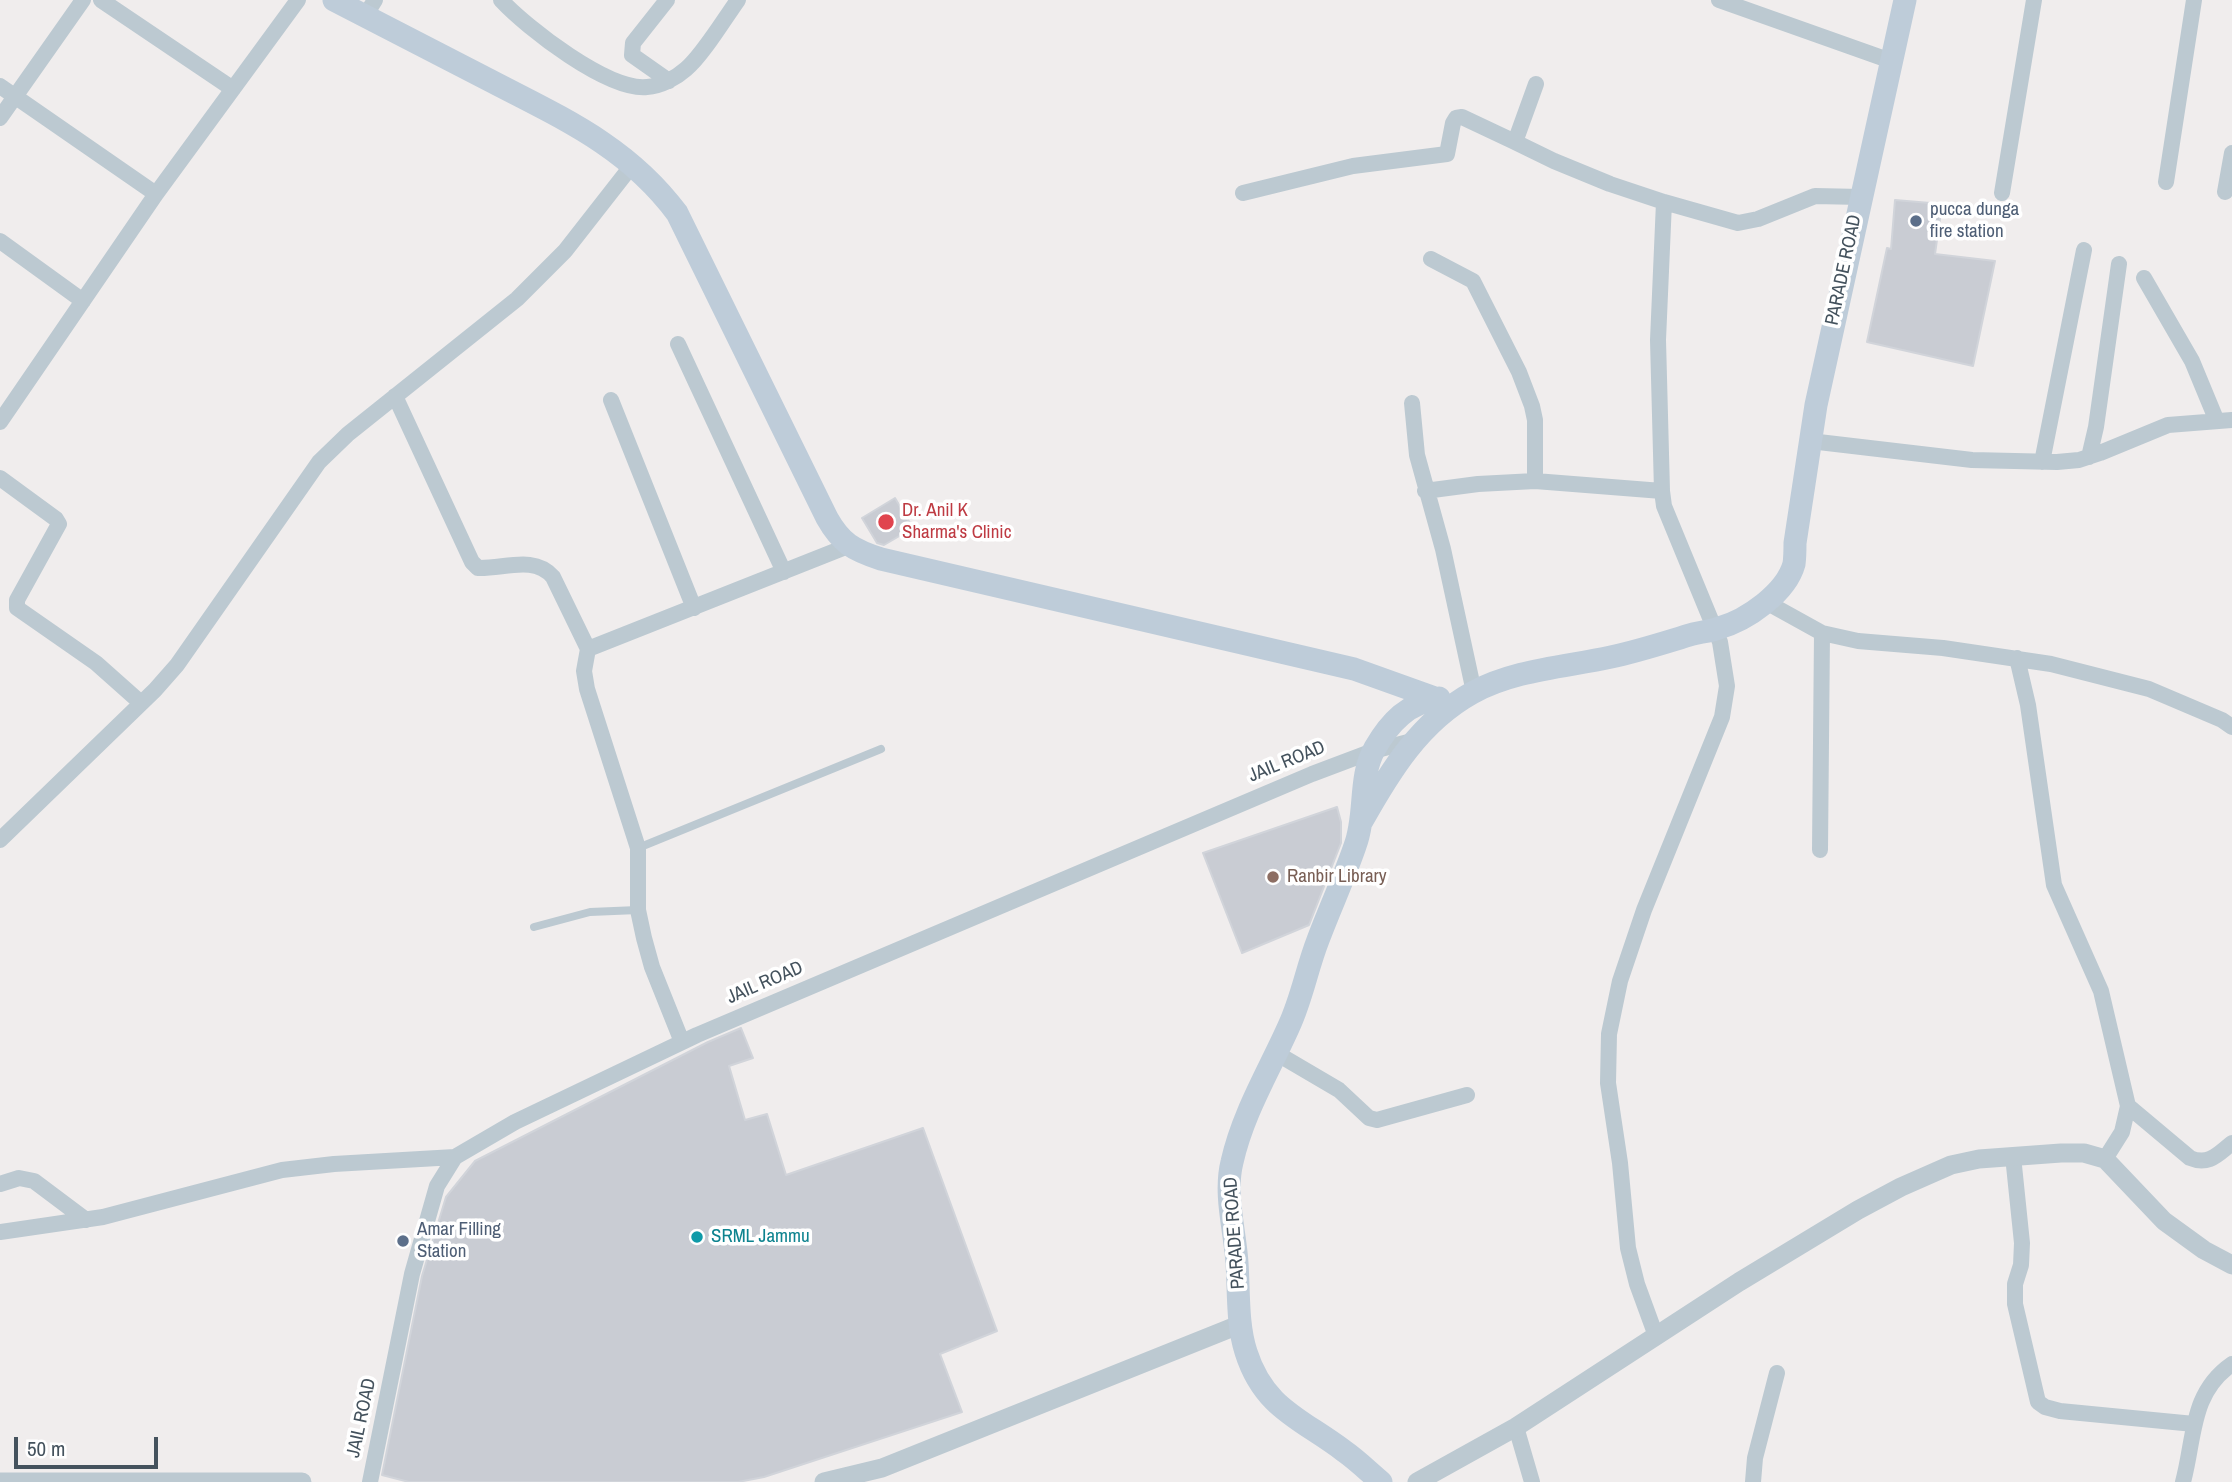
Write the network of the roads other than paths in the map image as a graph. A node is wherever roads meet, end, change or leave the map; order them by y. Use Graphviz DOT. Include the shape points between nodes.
graph roads {
  1 [pos="83,0"];
  2 [pos="101,0"];
  3 [pos="298,0"];
  4 [pos="334,0"];
  5 [pos="501,0"];
  6 [pos="667,0"];
  7 [pos="738,0"];
  8 [pos="1718,0"];
  9 [pos="1905,0"];
  10 [pos="2034,0"];
  11 [pos="2194,0"];
  12 [pos="370,8"];
  13 [pos="1891,61"];
  14 [pos="669,81"];
  15 [pos="1536,85"];
  16 [pos="0,86"];
  17 [pos="233,89"];
  18 [pos="15,97"];
  19 [pos="0,118"];
  20 [pos="1515,142"];
  21 [pos="2232,153"];
  22 [pos="633,164"];
  23 [pos="2166,182"];
  24 [pos="2225,192"];
  25 [pos="1243,193"];
  26 [pos="2002,193"];
  27 [pos="156,194"];
  28 [pos="1861,197"];
  29 [pos="1664,202"];
  30 [pos="0,242"];
  31 [pos="2084,250"];
  32 [pos="1432,259"];
  33 [pos="2119,264"];
  34 [pos="2144,278"];
  35 [pos="83,301"];
  36 [pos="678,344"];
  37 [pos="396,396"];
  38 [pos="611,400"];
  39 [pos="1412,402"];
  40 [pos="3,411"];
  41 [pos="2224,419"];
  42 [pos="1810,441"];
  43 [pos="2089,457"];
  44 [pos="2042,462"];
  45 [pos="0,478"];
  46 [pos="1535,481"];
  47 [pos="1425,491"];
  48 [pos="1662,491"];
  49 [pos="1795,543"];
  50 [pos="848,546"];
  51 [pos="785,572"];
  52 [pos="1766,602"];
  53 [pos="694,608"];
  54 [pos="1707,628"];
  55 [pos="1822,633"];
  56 [pos="588,649"];
  57 [pos="2017,658"];
  58 [pos="1468,695"];
  59 [pos="1435,698"];
  60 [pos="141,703"];
  61 [pos="2232,727"];
  62 [pos="1412,741"];
  63 [pos="881,749"];
  64 [pos="1373,751"];
  65 [pos="1362,821"];
  66 [pos="0,841"];
  67 [pos="638,848"];
  68 [pos="1820,850"];
  69 [pos="638,910"];
  70 [pos="534,927"];
  71 [pos="682,1042"];
  72 [pos="1276,1054"];
  73 [pos="1466,1095"];
  74 [pos="2128,1107"];
  75 [pos="2232,1143"];
  76 [pos="2013,1156"];
  77 [pos="455,1157"];
  78 [pos="2105,1158"];
  79 [pos="0,1184"];
  80 [pos="86,1220"];
  81 [pos="0,1232"];
  82 [pos="2232,1265"];
  83 [pos="1241,1324"];
  84 [pos="1656,1336"];
  85 [pos="2232,1364"];
  86 [pos="1777,1373"];
  87 [pos="2194,1424"];
  88 [pos="1517,1427"];
  89 [pos="0,1482"];
  90 [pos="302,1482"];
  91 [pos="370,1482"];
  92 [pos="824,1482"];
  93 [pos="1381,1482"];
  94 [pos="1417,1482"];
  95 [pos="1532,1482"];
  96 [pos="1753,1482"];
  97 [pos="2183,1482"];
  1 -- 18 [label="street"];
  2 -- 17 [label="street"];
  3 -- 17 [label="street"];
  4 -- 12 [label="main road"];
  5 -- 14 [label="street" via="551,44 614,81 647,87"];
  6 -- 14 [label="street" via="631,51"];
  7 -- 14 [label="street" via="689,68"];
  8 -- 13 [label="street"];
  9 -- 13 [label="main road, PARADE ROAD"];
  10 -- 26 [label="street"];
  11 -- 23 [label="street"];
  12 -- 22 [label="main road" via="591,133"];
  13 -- 28 [label="main road, PARADE ROAD"];
  15 -- 20 [label="street"];
  16 -- 18 [label="street"];
  17 -- 27 [label="street"];
  18 -- 19 [label="street"];
  18 -- 27 [label="street"];
  20 -- 25 [label="street" via="1456,118 1447,154 1353,166"];
  20 -- 29 [label="street"];
  21 -- 24 [label="street"];
  22 -- 37 [label="street" via="565,251 517,299"];
  22 -- 50 [label="main road" via="677,212 827,518"];
  27 -- 35 [label="street"];
  28 -- 29 [label="street" via="1815,196 1738,223"];
  28 -- 42 [label="main road, PARADE ROAD"];
  29 -- 48 [label="street" via="1658,340"];
  30 -- 35 [label="street"];
  31 -- 44 [label="street"];
  32 -- 46 [label="street" via="1473,281 1519,372 1532,406"];
  33 -- 43 [label="street"];
  34 -- 41 [label="street"];
  35 -- 40 [label="street"];
  36 -- 51 [label="street"];
  37 -- 56 [label="street" via="472,562 478,568 533,564 546,569"];
  37 -- 60 [label="street" via="319,462 177,665"];
  38 -- 53 [label="street"];
  39 -- 47 [label="street"];
  41 -- 43 [label="street" via="2168,425"];
  42 -- 44 [label="street" via="1972,460"];
  42 -- 49 [label="main road, PARADE ROAD"];
  43 -- 44 [label="street"];
  45 -- 60 [label="street" via="59,524 17,600 17,608 96,663"];
  46 -- 47 [label="street"];
  46 -- 48 [label="street"];
  47 -- 58 [label="street" via="1443,549"];
  48 -- 54 [label="street"];
  49 -- 52 [label="main road, PARADE ROAD" via="1790,573"];
  49 -- 54 [label="main road, PARADE ROAD" via="1758,593"];
  50 -- 51 [label="street"];
  50 -- 59 [label="main road" via="881,559 1354,669"];
  51 -- 53 [label="street"];
  52 -- 54 [label="main road, PARADE ROAD" via="1738,621"];
  52 -- 55 [label="street"];
  53 -- 56 [label="street"];
  54 -- 58 [label="main road, PARADE ROAD" via="1625,654 1500,680"];
  54 -- 84 [label="street" via="1724,656 1727,685 1722,718 1644,910 1620,981 1609,1034 1608,1083 1628,1248"];
  55 -- 57 [label="street"];
  55 -- 68 [label="street"];
  56 -- 67 [label="street" via="587,689"];
  57 -- 61 [label="street" via="2149,689"];
  57 -- 74 [label="street" via="2054,886 2101,990"];
  58 -- 59 [label="main road, PARADE ROAD"];
  58 -- 62 [label="main road, PARADE ROAD"];
  59 -- 64 [label="main road, PARADE ROAD" via="1398,716"];
  60 -- 66 [label="street"];
  62 -- 64 [label="street, JAIL ROAD"];
  62 -- 65 [label="main road, PARADE ROAD"];
  63 -- 67 [label="lane"];
  64 -- 65 [label="main road" via="1365,776"];
  64 -- 71 [label="street, JAIL ROAD"];
  65 -- 72 [label="main road, PARADE ROAD"];
  67 -- 69 [label="street"];
  69 -- 70 [label="lane" via="590,912"];
  69 -- 71 [label="street" via="652,967"];
  71 -- 77 [label="street, JAIL ROAD" via="515,1122"];
  72 -- 73 [label="street" via="1327,1083 1377,1120"];
  72 -- 83 [label="main road, PARADE ROAD" via="1250,1107 1231,1164"];
  74 -- 75 [label="street" via="2190,1158 2211,1160"];
  74 -- 78 [label="street" via="2122,1132"];
  76 -- 78 [label="street" via="2084,1153"];
  76 -- 84 [label="street" via="1951,1165 1901,1187"];
  76 -- 87 [label="street" via="2022,1242 2015,1304 2038,1402 2060,1410"];
  77 -- 80 [label="street" via="282,1170"];
  77 -- 91 [label="street, JAIL ROAD" via="437,1186 412,1273"];
  78 -- 82 [label="street" via="2164,1222"];
  79 -- 80 [label="street" via="19,1178 34,1181"];
  80 -- 81 [label="street"];
  83 -- 92 [label="street" via="882,1468"];
  83 -- 93 [label="main road, PARADE ROAD" via="1256,1377 1271,1399"];
  84 -- 88 [label="street"];
  85 -- 87 [label="street" via="2211,1382"];
  86 -- 96 [label="street"];
  87 -- 97 [label="street"];
  88 -- 94 [label="street"];
  88 -- 95 [label="street"];
  89 -- 90 [label="street"];
}
